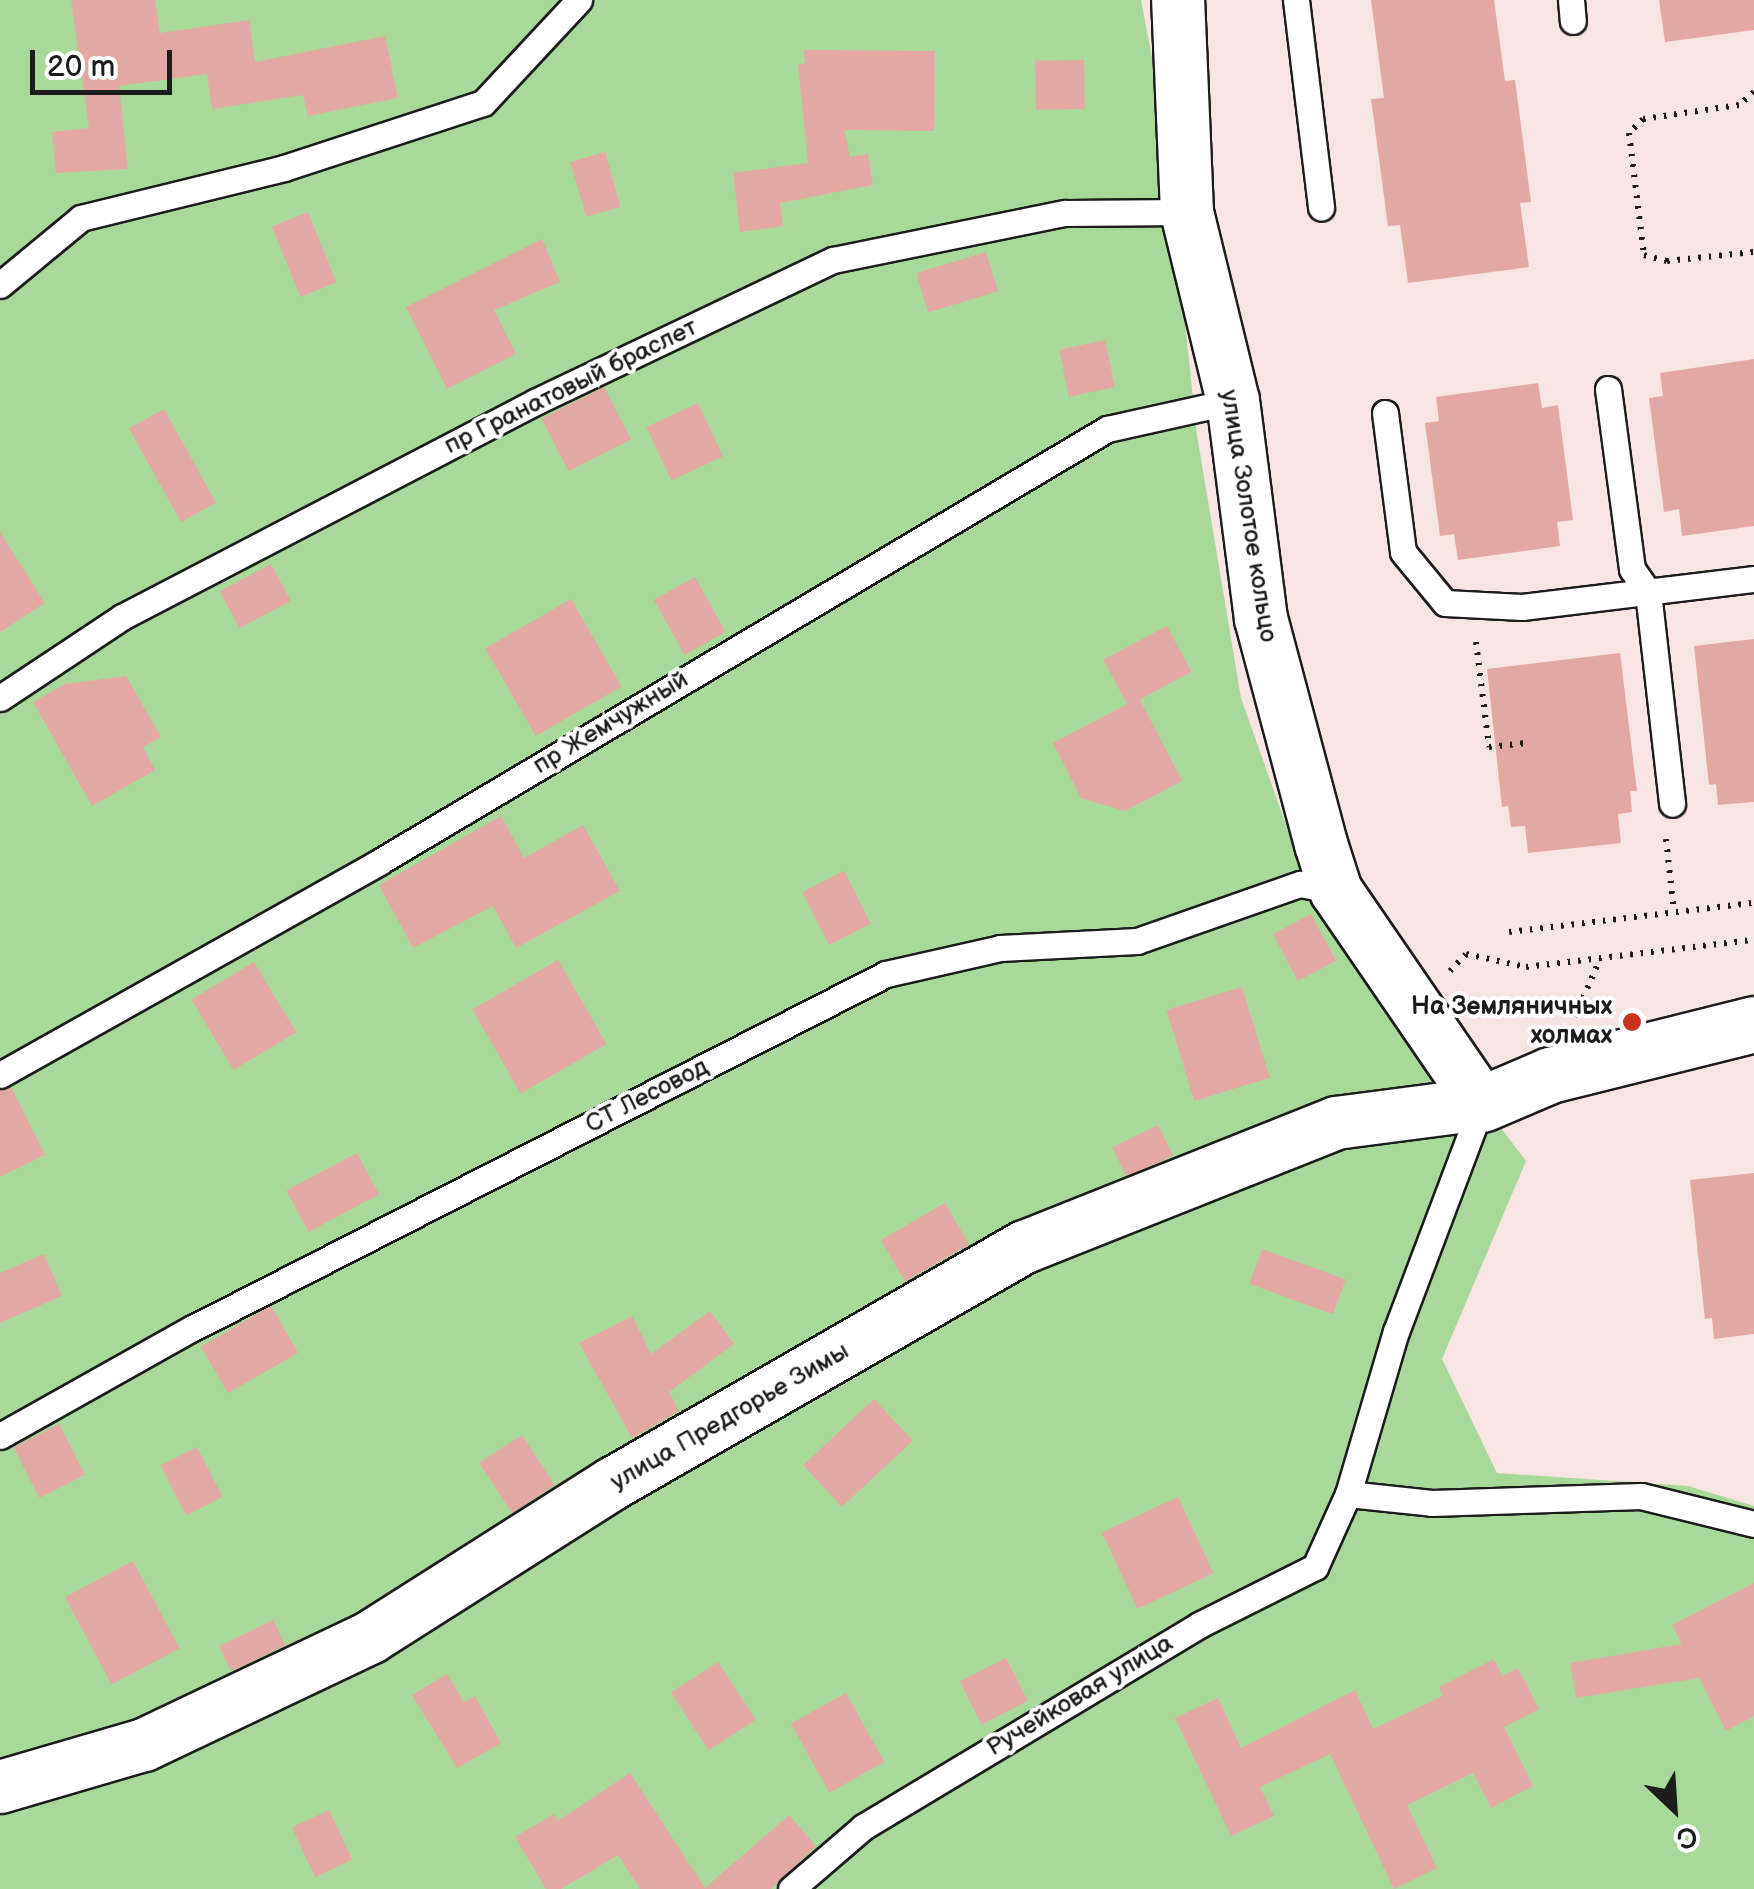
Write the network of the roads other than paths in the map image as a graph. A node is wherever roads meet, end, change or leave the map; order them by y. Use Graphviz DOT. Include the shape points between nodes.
graph roads {
  1 [pos="579,0"];
  2 [pos="1178,0"];
  3 [pos="1296,0"];
  4 [pos="1321,208"];
  5 [pos="1187,212"];
  6 [pos="0,285"];
  7 [pos="1608,389"];
  8 [pos="1233,401"];
  9 [pos="1385,412"];
  10 [pos="1754,580"];
  11 [pos="1648,592"];
  12 [pos="0,698"];
  13 [pos="1672,804"];
  14 [pos="1336,891"];
  15 [pos="1754,1024"];
  16 [pos="0,1075"];
  17 [pos="1482,1104"];
  18 [pos="0,1436"];
  19 [pos="1348,1494"];
  20 [pos="1754,1524"];
  21 [pos="0,1787"];
  22 [pos="791,1889"];
  1 -- 6 [label="lane" via="483,103 284,168 81,218"];
  2 -- 5 [label="street, улица Золотое кольцо"];
  3 -- 4 [label="lane"];
  5 -- 8 [label="street, улица Золотое кольцо"];
  5 -- 12 [label="lane, пр Гранатовый браслет" via="1066,213 833,260 535,402 122,617"];
  7 -- 11 [label="lane" via="1632,570"];
  8 -- 14 [label="street, улица Золотое кольцо" via="1261,619"];
  8 -- 16 [label="lane, пр Жемчужный" via="1107,429 379,862"];
  9 -- 11 [label="lane" via="1404,552 1445,604 1522,607"];
  10 -- 11 [label="lane"];
  11 -- 13 [label="lane"];
  14 -- 17 [label="street, улица Золотое кольцо"];
  14 -- 18 [label="lane, СТ Лесовод" via="1300,884 1136,941 1000,948 886,974 191,1329"];
  15 -- 17 [label="street" via="1550,1075"];
  17 -- 19 [label="lane, Ручейковая улица" via="1396,1331"];
  17 -- 21 [label="street, улица Предгорье Зимы" via="1336,1123 1025,1247 614,1483 371,1638 144,1745"];
  19 -- 20 [label="lane" via="1432,1503 1641,1496"];
  19 -- 22 [label="lane, Ручейковая улица" via="1315,1567 1198,1624 863,1828"];
}
